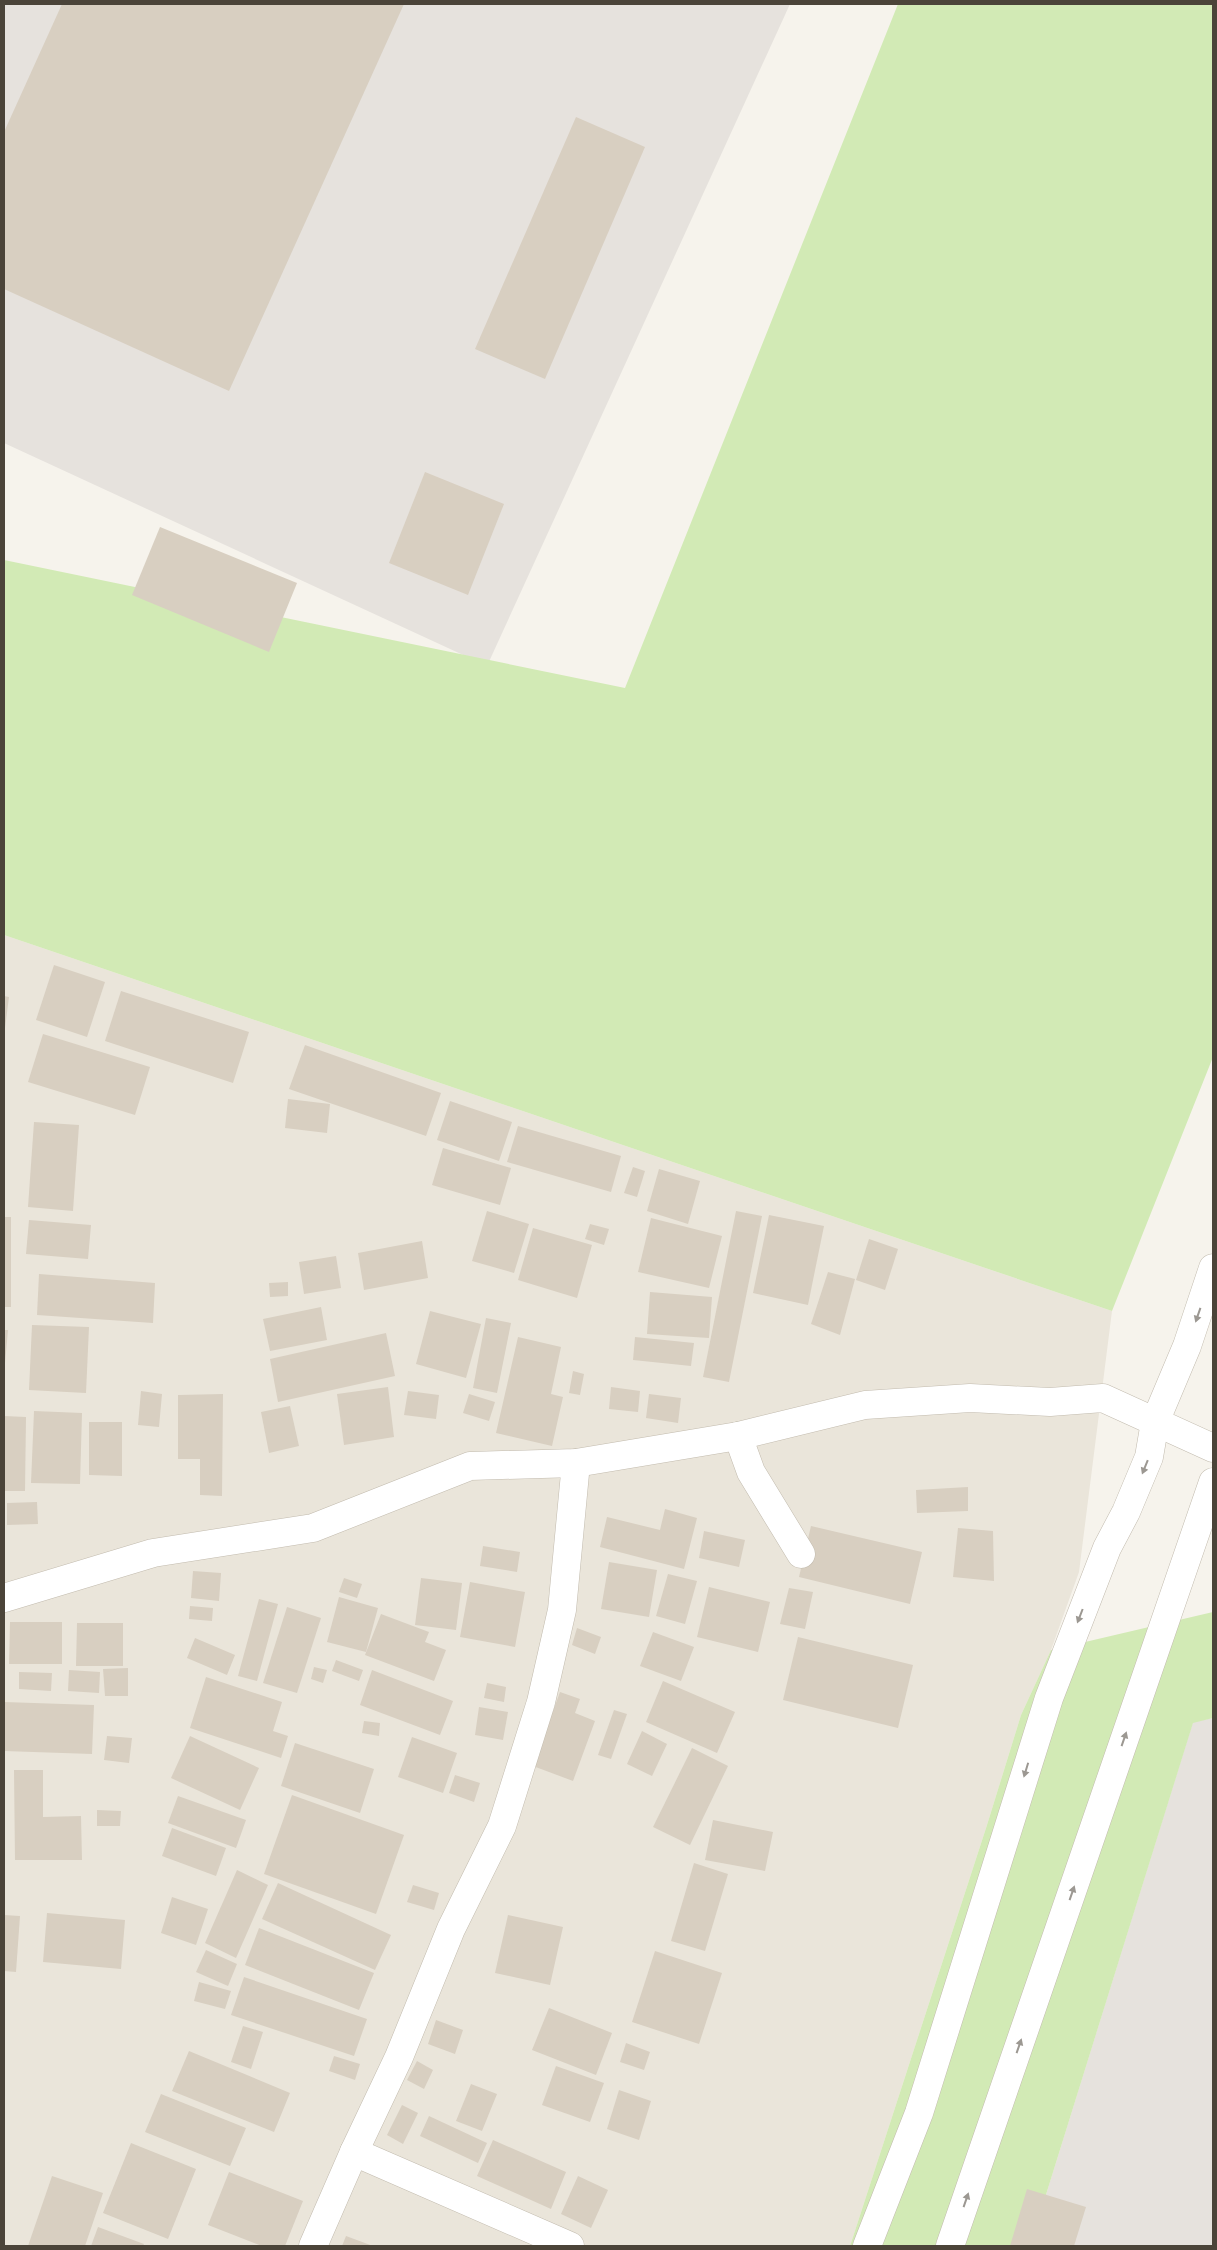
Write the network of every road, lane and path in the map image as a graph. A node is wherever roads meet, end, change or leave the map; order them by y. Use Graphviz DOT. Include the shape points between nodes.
graph roads {
  1 [pos="1213,1268"];
  2 [pos="1155,1422"];
  3 [pos="738,1436"];
  4 [pos="1213,1448"];
  5 [pos="576,1463"];
  6 [pos="1213,1482"];
  7 [pos="801,1554"];
  8 [pos="4,1598"];
  9 [pos="354,2152"];
  10 [pos="313,2246"];
  11 [pos="570,2246"];
  12 [pos="870,2246"];
  13 [pos="950,2246"];
  1 -- 2 [label="street, one-way" via="1187,1346"];
  2 -- 3 [label="street" via="1103,1398 1050,1402 970,1398 865,1405"];
  2 -- 4 [label="street"];
  2 -- 12 [label="street, one-way" via="1149,1458 1107,1548 1049,1698 918,2113"];
  3 -- 5 [label="street"];
  3 -- 7 [label="street" via="751,1472"];
  5 -- 8 [label="street" via="470,1466 313,1528 153,1553"];
  5 -- 9 [label="street" via="562,1610 541,1702 502,1826 451,1929 399,2057"];
  13 -- 6 [label="street, one-way"];
  9 -- 10 [label="street"];
  9 -- 11 [label="street"];
}
